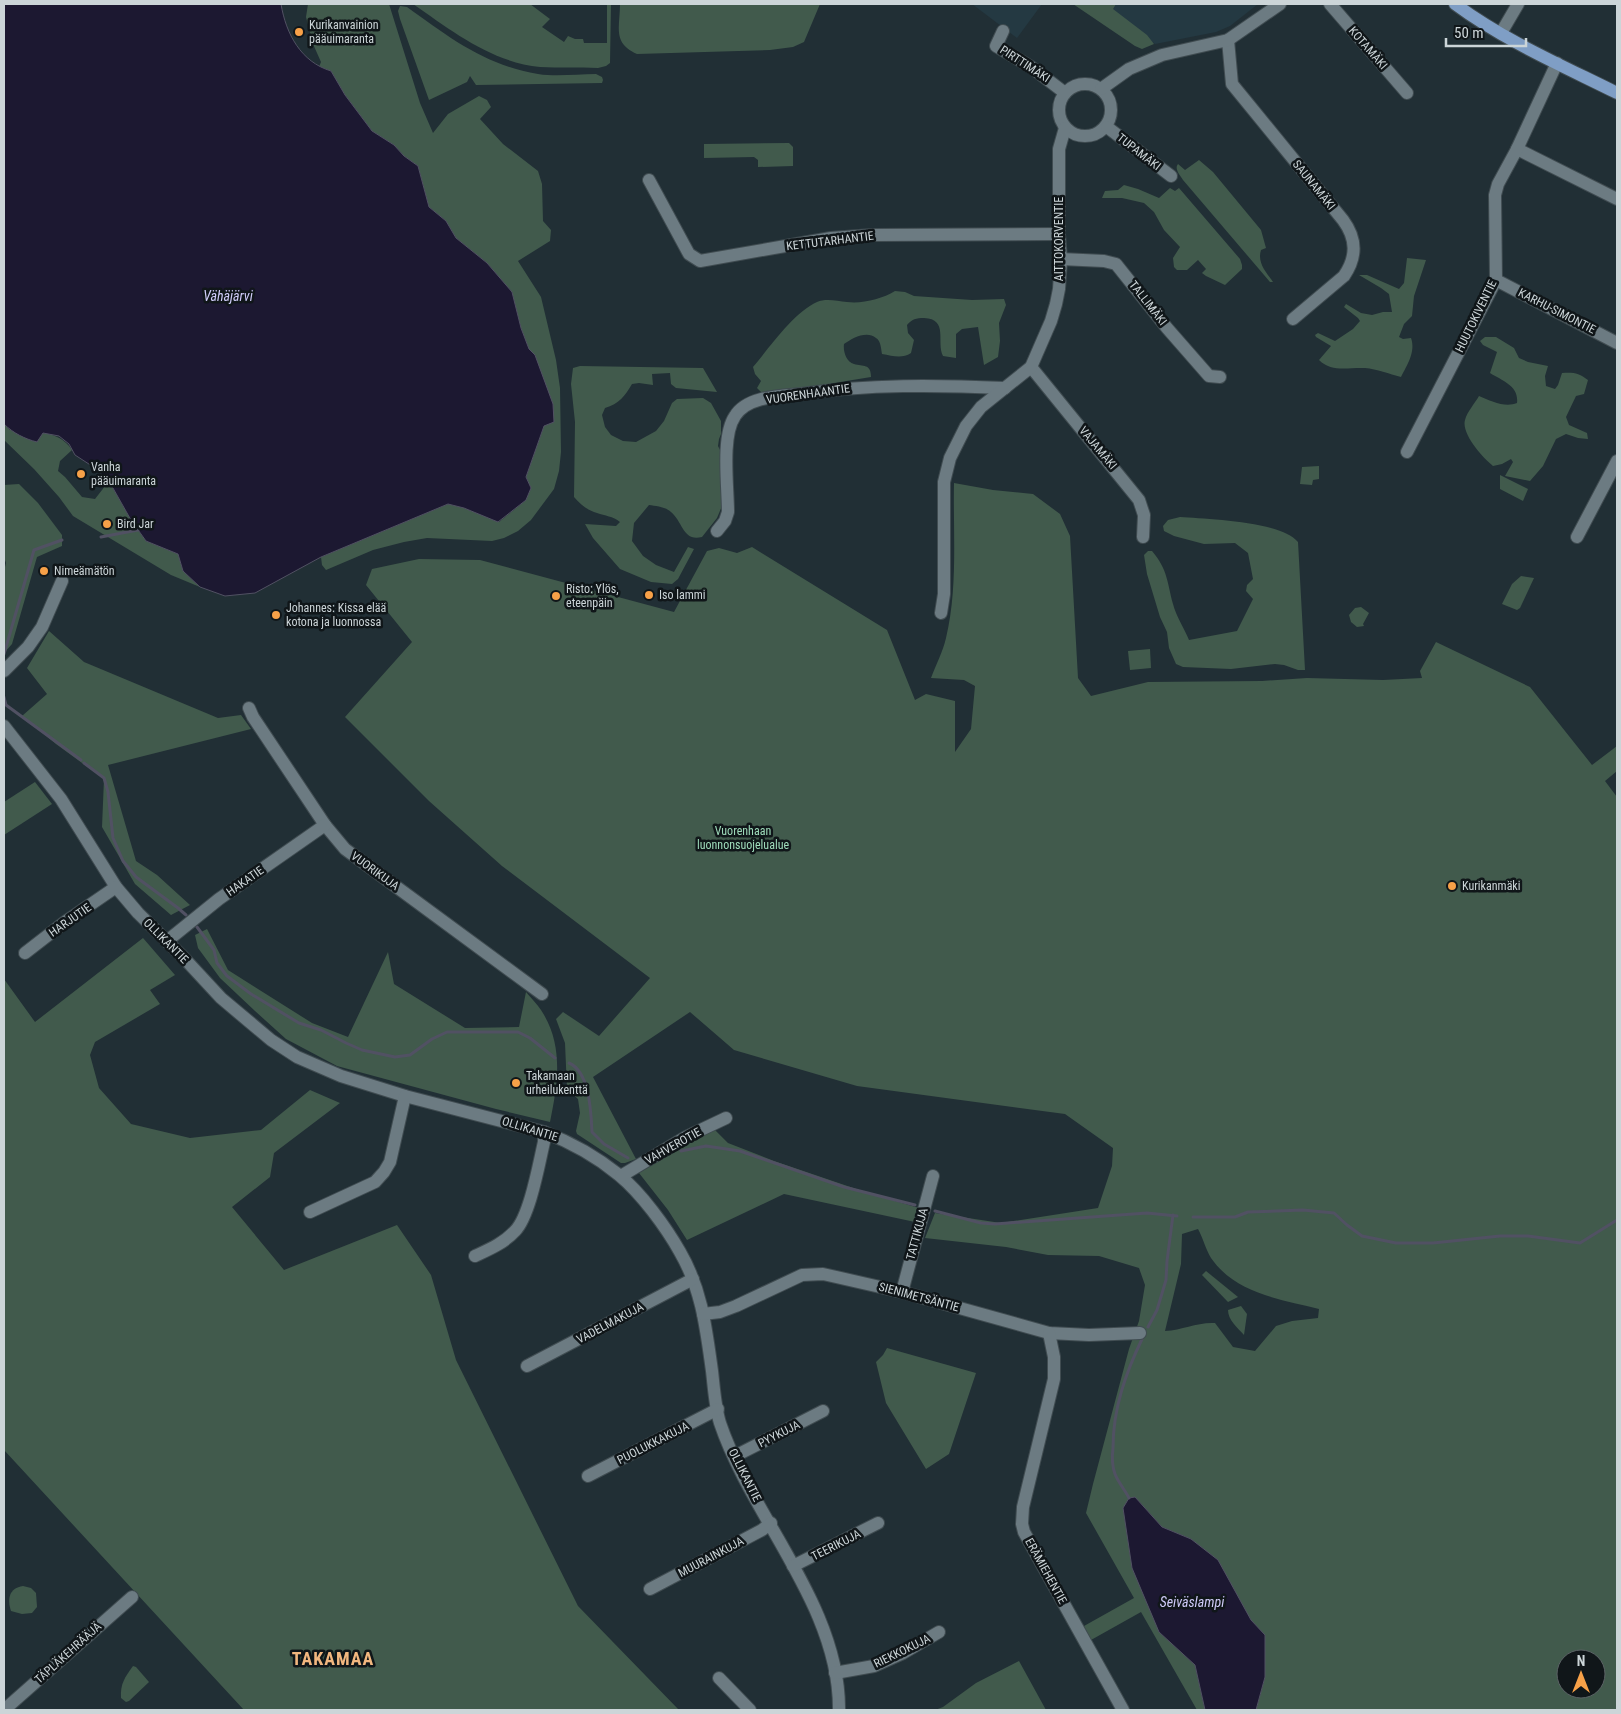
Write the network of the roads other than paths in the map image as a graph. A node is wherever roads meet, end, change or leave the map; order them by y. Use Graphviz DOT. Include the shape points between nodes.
graph roads {
  1 [pos="1280,4"];
  2 [pos="1330,4"];
  3 [pos="1456,4"];
  4 [pos="1518,4"];
  5 [pos="1003,31"];
  6 [pos="1501,33"];
  7 [pos="1228,40"];
  8 [pos="1556,63"];
  9 [pos="1101,89"];
  10 [pos="1066,93"];
  11 [pos="1407,93"];
  12 [pos="1617,93"];
  13 [pos="1108,127"];
  14 [pos="1066,128"];
  15 [pos="1517,149"];
  16 [pos="1171,176"];
  17 [pos="649,180"];
  18 [pos="1617,199"];
  19 [pos="1059,234"];
  20 [pos="1061,259"];
  21 [pos="1496,280"];
  22 [pos="1293,319"];
  23 [pos="1617,342"];
  24 [pos="1031,367"];
  25 [pos="1220,377"];
  26 [pos="1006,388"];
  27 [pos="1407,452"];
  28 [pos="1617,461"];
  29 [pos="717,531"];
  30 [pos="1143,537"];
  31 [pos="1577,538"];
  32 [pos="62,581"];
  33 [pos="941,613"];
  34 [pos="4,670"];
  35 [pos="250,708"];
  36 [pos="4,726"];
  37 [pos="326,825"];
  38 [pos="116,887"];
  39 [pos="168,941"];
  40 [pos="26,953"];
  41 [pos="542,994"];
  42 [pos="405,1096"];
  43 [pos="726,1118"];
  44 [pos="544,1132"];
  45 [pos="621,1176"];
  46 [pos="933,1176"];
  47 [pos="310,1212"];
  48 [pos="475,1256"];
  49 [pos="693,1279"];
  50 [pos="902,1292"];
  51 [pos="703,1314"];
  52 [pos="1049,1332"];
  53 [pos="1140,1333"];
  54 [pos="527,1366"];
  55 [pos="718,1409"];
  56 [pos="823,1411"];
  57 [pos="735,1456"];
  58 [pos="588,1476"];
  59 [pos="771,1523"];
  60 [pos="878,1523"];
  61 [pos="793,1566"];
  62 [pos="650,1590"];
  63 [pos="132,1597"];
  64 [pos="939,1632"];
  65 [pos="835,1673"];
  66 [pos="719,1678"];
  67 [pos="4,1710"];
  68 [pos="750,1710"];
  69 [pos="839,1710"];
  70 [pos="1123,1710"];
  1 -- 7 [label="street"];
  2 -- 11 [label="street, KOTAMÄKI"];
  3 -- 6 [label="main road"];
  4 -- 6 [label="street"];
  5 -- 10 [label="street, PIRTTIMÄKI" via="996,46"];
  6 -- 8 [label="main road"];
  7 -- 9 [label="street" via="1162,55 1129,69"];
  7 -- 22 [label="street, SAUNAMÄKI" via="1232,84 1343,220 1353,237 1354,257 1344,276"];
  8 -- 12 [label="main road"];
  8 -- 15 [label="street, HUUTOKIVENTIE"];
  9 -- 10 [label="street" via="1083,84"];
  9 -- 13 [label="street" via="1111,104"];
  10 -- 14 [label="street" via="1059,112"];
  13 -- 14 [label="street" via="1090,136 1071,133"];
  13 -- 16 [label="street, TUPAMÄKI"];
  14 -- 19 [label="street, AITTOKORVENTIE" via="1058,149"];
  15 -- 18 [label="street"];
  15 -- 21 [label="street, HUUTOKIVENTIE" via="1498,184 1494,200"];
  17 -- 19 [label="street, KETTUTARHANTIE" via="689,254 700,261 831,238"];
  19 -- 20 [label="street, AITTOKORVENTIE"];
  20 -- 24 [label="street, AITTOKORVENTIE" via="1056,304"];
  20 -- 25 [label="street, TALLIMÄKI" via="1116,264 1209,376"];
  21 -- 23 [label="street, KARHU-SIMONTIE"];
  21 -- 27 [label="street, HUUTOKIVENTIE"];
  24 -- 26 [label="street, AITTOKORVENTIE"];
  24 -- 30 [label="street, VAJAMÄKI" via="1139,500 1144,515"];
  26 -- 29 [label="street, VUORENHAANTIE" via="900,385 839,388 780,396 746,405 736,414 729,428 728,512"];
  26 -- 33 [label="street, AITTOKORVENTIE" via="972,417 950,458 944,482 944,594"];
  28 -- 31 [label="street"];
  32 -- 34 [label="street" via="42,627 28,647"];
  35 -- 37 [label="street, VUORIKUJA"];
  36 -- 38 [label="street, OLLIKANTIE" via="61,799"];
  37 -- 39 [label="street, HAKATIE" via="219,899"];
  37 -- 41 [label="street, VUORIKUJA" via="345,849"];
  38 -- 39 [label="street, OLLIKANTIE"];
  38 -- 40 [label="street, HARJUTIE" via="64,922"];
  39 -- 42 [label="street, OLLIKANTIE" via="221,998 282,1049 326,1071"];
  42 -- 44 [label="street, OLLIKANTIE"];
  42 -- 47 [label="street" via="390,1162 384,1172 375,1182"];
  43 -- 45 [label="street, VAHVEROTIE" via="686,1137"];
  44 -- 45 [label="street, OLLIKANTIE" via="584,1151"];
  44 -- 48 [label="street" via="526,1210 517,1230 498,1245"];
  45 -- 49 [label="street, OLLIKANTIE" via="658,1219"];
  46 -- 50 [label="street, TATTIKUJA"];
  49 -- 51 [label="street, OLLIKANTIE"];
  49 -- 54 [label="street, VADELMAKUJA"];
  50 -- 51 [label="street, SIENIMETSÄNTIE" via="840,1276 802,1275 736,1306"];
  50 -- 52 [label="street, SIENIMETSÄNTIE"];
  51 -- 55 [label="street, OLLIKANTIE"];
  52 -- 53 [label="street, SIENIMETSÄNTIE" via="1089,1335"];
  52 -- 70 [label="street, ERÄMIEHENTIE" via="1054,1379 1023,1507 1022,1524"];
  55 -- 57 [label="street, OLLIKANTIE" via="720,1422"];
  55 -- 58 [label="street, PUOLUKKAKUJA"];
  56 -- 57 [label="street, PYYKUJA"];
  57 -- 59 [label="street, OLLIKANTIE"];
  59 -- 61 [label="street, OLLIKANTIE"];
  59 -- 62 [label="street, MUURAINKUJA"];
  60 -- 61 [label="street, TEERIKUJA"];
  61 -- 65 [label="street, OLLIKANTIE" via="824,1631"];
  63 -- 67 [label="street, TÄPLÄKEHRÄÄJÄ"];
  64 -- 65 [label="street, RIEKKOKUJA" via="874,1666"];
  65 -- 69 [label="street, OLLIKANTIE"];
  66 -- 68 [label="street"];
}
